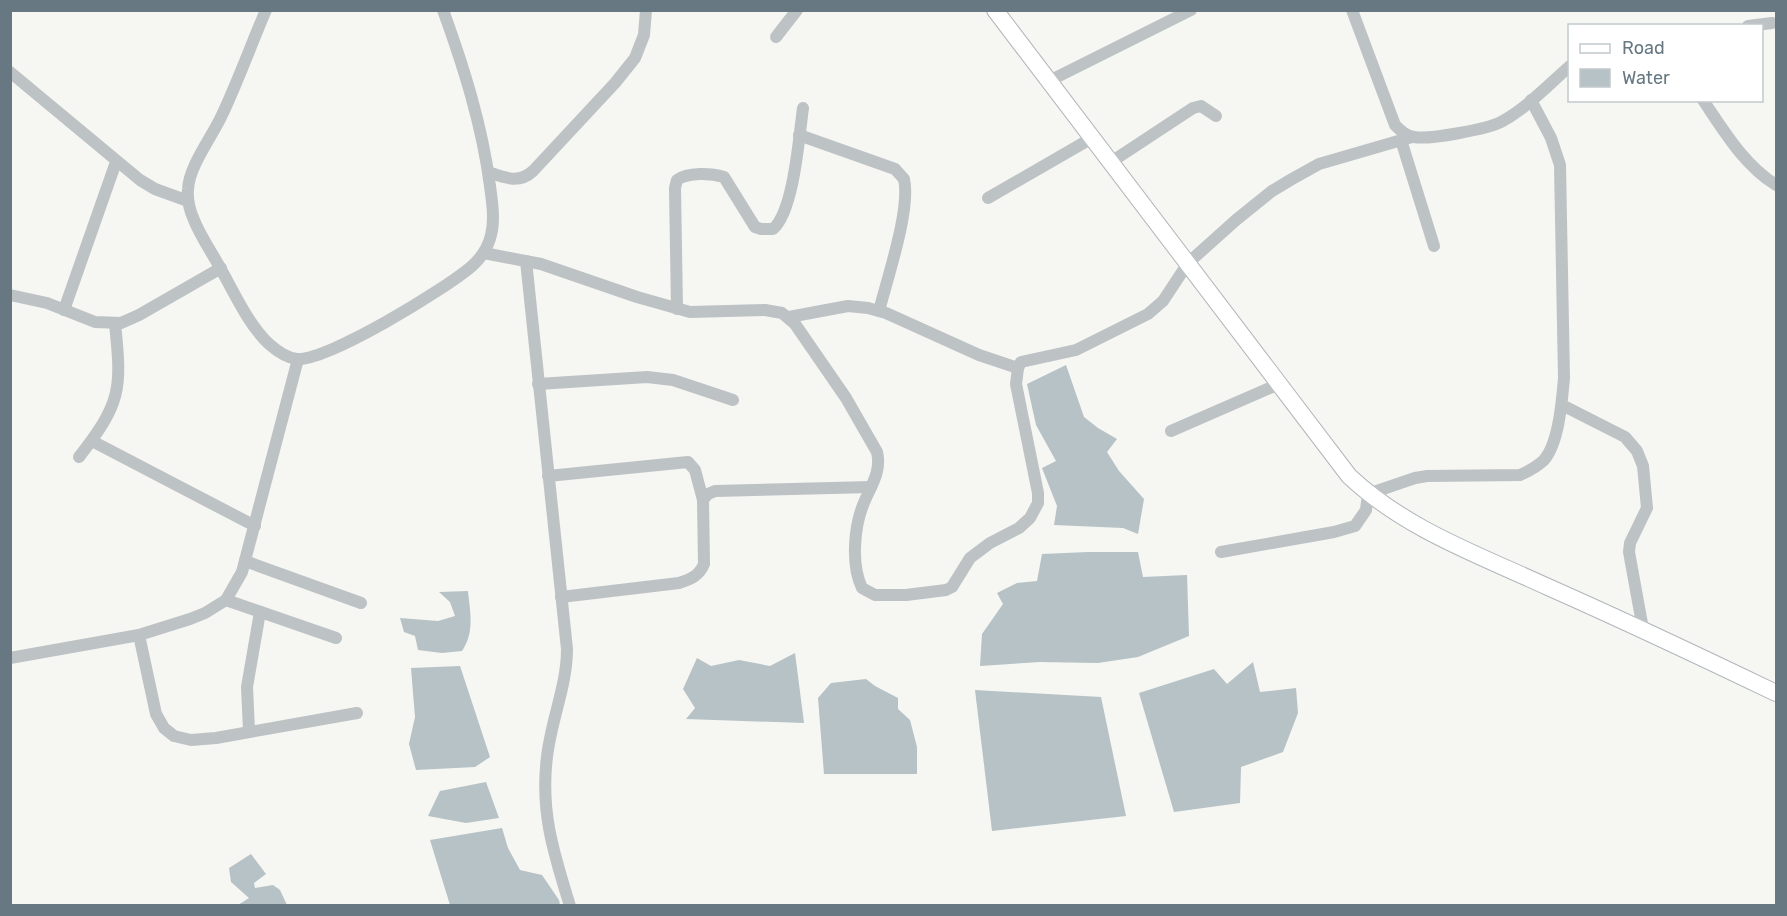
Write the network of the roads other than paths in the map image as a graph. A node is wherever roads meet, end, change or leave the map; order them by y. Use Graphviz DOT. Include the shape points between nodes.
graph roads {
  1 [pos="266,10"];
  2 [pos="443,10"];
  3 [pos="646,10"];
  4 [pos="796,10"];
  5 [pos="995,10"];
  6 [pos="1191,10"];
  7 [pos="1352,10"];
  8 [pos="1772,23"];
  9 [pos="1763,24"];
  10 [pos="776,37"];
  11 [pos="1568,67"];
  12 [pos="10,72"];
  13 [pos="1049,81"];
  14 [pos="1531,100"];
  15 [pos="1704,102"];
  16 [pos="803,108"];
  17 [pos="1216,116"];
  18 [pos="799,135"];
  19 [pos="1092,138"];
  20 [pos="1406,138"];
  21 [pos="116,162"];
  22 [pos="1111,162"];
  23 [pos="488,172"];
  24 [pos="1776,185"];
  25 [pos="988,198"];
  26 [pos="188,201"];
  27 [pos="1434,246"];
  28 [pos="484,253"];
  29 [pos="526,261"];
  30 [pos="1188,263"];
  31 [pos="221,268"];
  32 [pos="10,295"];
  33 [pos="677,309"];
  34 [pos="64,310"];
  35 [pos="879,311"];
  36 [pos="789,317"];
  37 [pos="115,324"];
  38 [pos="298,359"];
  39 [pos="1018,368"];
  40 [pos="538,384"];
  41 [pos="1279,384"];
  42 [pos="733,400"];
  43 [pos="1562,405"];
  44 [pos="1171,431"];
  45 [pos="92,441"];
  46 [pos="79,457"];
  47 [pos="548,476"];
  48 [pos="871,487"];
  49 [pos="1368,494"];
  50 [pos="703,500"];
  51 [pos="255,526"];
  52 [pos="1221,552"];
  53 [pos="245,561"];
  54 [pos="561,597"];
  55 [pos="226,600"];
  56 [pos="361,603"];
  57 [pos="260,612"];
  58 [pos="1642,629"];
  59 [pos="139,635"];
  60 [pos="336,638"];
  61 [pos="10,658"];
  62 [pos="1776,693"];
  63 [pos="357,713"];
  64 [pos="249,731"];
  65 [pos="570,906"];
  1 -- 26 [label="street" via="222,115 193,171"];
  2 -- 23 [label="street" via="465,73"];
  3 -- 23 [label="street" via="644,35 635,58 533,171 519,180"];
  4 -- 10 [label="street"];
  5 -- 13 [label="street"];
  6 -- 13 [label="street"];
  7 -- 20 [label="street" via="1395,125"];
  8 -- 9 [label="street"];
  11 -- 14 [label="street"];
  12 -- 21 [label="street"];
  13 -- 19 [label="street"];
  14 -- 20 [label="street" via="1494,124"];
  14 -- 43 [label="street" via="1560,165"];
  15 -- 24 [label="street" via="1738,151"];
  16 -- 18 [label="street"];
  17 -- 22 [label="street" via="1202,106 1193,108"];
  18 -- 33 [label="street" via="788,198 773,229 755,227 724,177 687,175 677,180"];
  18 -- 35 [label="street" via="895,170 904,179 900,232"];
  19 -- 22 [label="street"];
  19 -- 25 [label="street"];
  20 -- 27 [label="street"];
  20 -- 30 [label="street" via="1319,164 1292,178 1236,219"];
  21 -- 26 [label="street" via="155,189"];
  21 -- 34 [label="street"];
  22 -- 30 [label="street"];
  23 -- 28 [label="street" via="491,234"];
  26 -- 31 [label="street" via="194,222"];
  28 -- 29 [label="street"];
  28 -- 38 [label="street" via="452,281 359,338"];
  29 -- 33 [label="street"];
  29 -- 40 [label="street"];
  30 -- 39 [label="street" via="1163,301 1148,314 1087,346 1026,360"];
  30 -- 41 [label="street"];
  31 -- 37 [label="street" via="140,315"];
  31 -- 38 [label="street" via="254,326 269,344"];
  32 -- 34 [label="street"];
  33 -- 36 [label="street" via="705,313 765,310"];
  34 -- 37 [label="street" via="96,322"];
  35 -- 36 [label="street" via="848,306"];
  35 -- 39 [label="street"];
  36 -- 48 [label="street" via="812,346 878,452 879,467"];
  37 -- 45 [label="street" via="119,373 116,398"];
  38 -- 51 [label="street"];
  39 -- 48 [label="street" via="1016,384 1038,503 1025,523 970,558 952,586 906,595 875,595 862,588 856,542"];
  40 -- 42 [label="street" via="673,380"];
  40 -- 47 [label="street"];
  41 -- 44 [label="street"];
  41 -- 49 [label="street" via="1349,476"];
  43 -- 49 [label="street" via="1545,459 1531,470 1507,477 1415,478"];
  43 -- 58 [label="street" via="1625,437 1643,466 1647,508 1629,552"];
  45 -- 46 [label="street"];
  45 -- 51 [label="street"];
  47 -- 50 [label="street" via="688,462 695,470"];
  47 -- 54 [label="street"];
  48 -- 50 [label="street" via="720,490"];
  49 -- 52 [label="street" via="1366,510 1355,526"];
  49 -- 58 [label="street" via="1411,523 1449,542"];
  50 -- 54 [label="street" via="704,564 695,577 679,583"];
  51 -- 53 [label="street"];
  53 -- 55 [label="street"];
  53 -- 56 [label="street"];
  54 -- 65 [label="street" via="567,666 547,757 546,804 550,839"];
  55 -- 57 [label="street"];
  55 -- 59 [label="street" via="198,616"];
  57 -- 60 [label="street"];
  57 -- 64 [label="street" via="247,687"];
  58 -- 62 [label="street"];
  59 -- 61 [label="street"];
  59 -- 64 [label="street" via="156,714 164,728 174,736 191,740"];
  63 -- 64 [label="street"];
}
